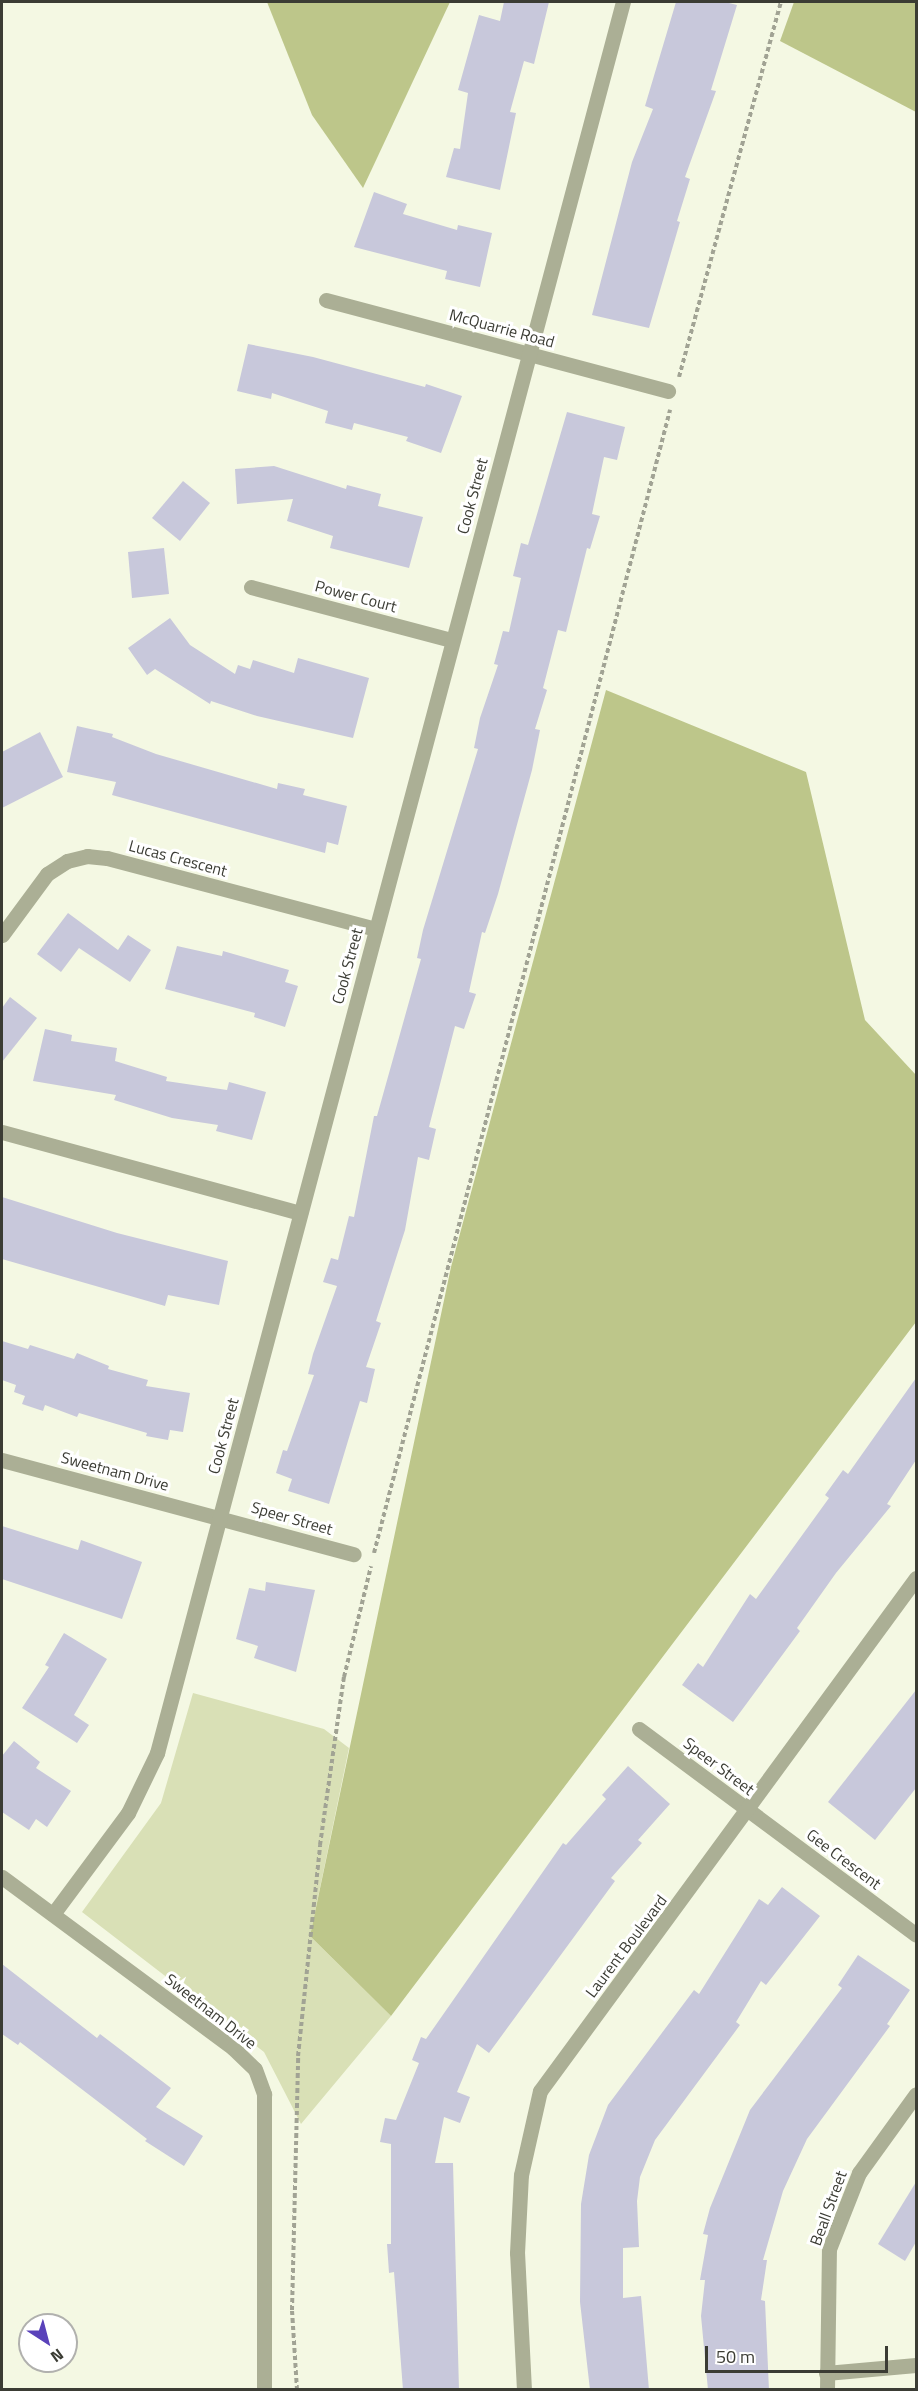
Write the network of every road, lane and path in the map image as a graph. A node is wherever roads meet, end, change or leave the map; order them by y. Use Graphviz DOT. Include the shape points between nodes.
graph roads {
  1 [pos="623,2"];
  2 [pos="781,2"];
  3 [pos="326,300"];
  4 [pos="528,353"];
  5 [pos="672,393"];
  6 [pos="250,587"];
  7 [pos="452,640"];
  8 [pos="376,929"];
  9 [pos="2,935"];
  10 [pos="2,1132"];
  11 [pos="300,1213"];
  12 [pos="2,1460"];
  13 [pos="220,1517"];
  14 [pos="354,1554"];
  15 [pos="916,1578"];
  16 [pos="639,1729"];
  17 [pos="749,1811"];
  18 [pos="2,1877"];
  19 [pos="52,1914"];
  20 [pos="916,1935"];
  21 [pos="916,2094"];
  22 [pos="916,2365"];
  23 [pos="826,2373"];
  24 [pos="264,2390"];
  25 [pos="297,2390"];
  26 [pos="524,2390"];
  27 [pos="827,2390"];
  1 -- 4 [label="street, Cook Street"];
  2 -- 5 [label="path"];
  3 -- 4 [label="street, McQuarrie Road"];
  4 -- 5 [label="street, McQuarrie Road"];
  4 -- 7 [label="street, Cook Street"];
  5 -- 25 [label="path" via="344,1677 320,1845 298,2056 292,2310"];
  6 -- 7 [label="street, Power Court"];
  7 -- 8 [label="street, Cook Street"];
  8 -- 9 [label="street, Lucas Crescent" via="87,856 67,861 47,874"];
  8 -- 11 [label="street, Cook Street"];
  10 -- 11 [label="street"];
  11 -- 13 [label="street, Cook Street"];
  12 -- 13 [label="street, Sweetnam Drive"];
  13 -- 14 [label="street, Speer Street"];
  13 -- 19 [label="street, Cook Street" via="145,1785"];
  15 -- 17 [label="street, Laurent Boulevard"];
  16 -- 17 [label="street, Speer Street"];
  17 -- 20 [label="street, Gee Crescent"];
  17 -- 26 [label="street, Laurent Boulevard" via="540,2091 521,2175 517,2253"];
  18 -- 19 [label="street, Sweetnam Drive"];
  19 -- 24 [label="street, Sweetnam Drive" via="233,2048 255,2069 264,2094"];
  21 -- 23 [label="street, Beall Street" via="859,2173 829,2249"];
  22 -- 23 [label="street"];
  23 -- 27 [label="street, Beall Street"];
}
